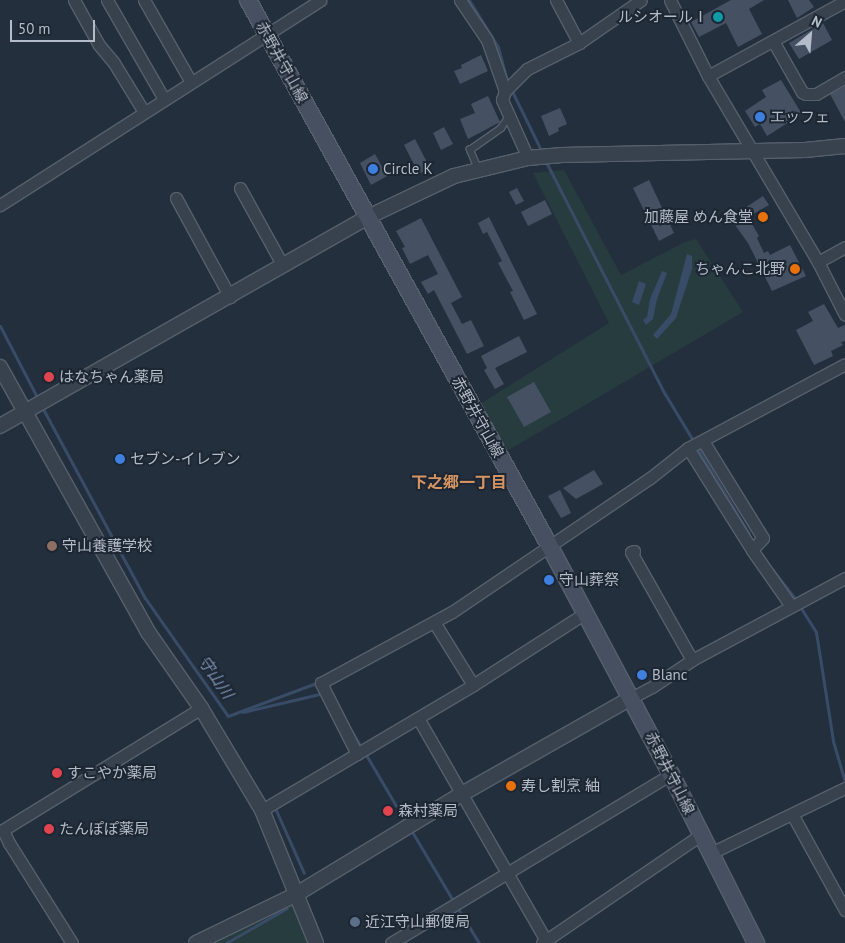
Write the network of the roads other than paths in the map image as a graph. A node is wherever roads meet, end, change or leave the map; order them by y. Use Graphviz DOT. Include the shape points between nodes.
graph roads {
  1 [pos="74,0"];
  2 [pos="107,0"];
  3 [pos="144,0"];
  4 [pos="248,0"];
  5 [pos="320,0"];
  6 [pos="460,0"];
  7 [pos="556,0"];
  8 [pos="641,0"];
  9 [pos="670,0"];
  10 [pos="845,2"];
  11 [pos="267,33"];
  12 [pos="773,41"];
  13 [pos="579,43"];
  14 [pos="708,76"];
  15 [pos="845,77"];
  16 [pos="191,82"];
  17 [pos="508,87"];
  18 [pos="164,99"];
  19 [pos="144,112"];
  20 [pos="508,118"];
  21 [pos="845,146"];
  22 [pos="752,151"];
  23 [pos="528,158"];
  24 [pos="479,171"];
  25 [pos="240,188"];
  26 [pos="176,198"];
  27 [pos="0,205"];
  28 [pos="368,217"];
  29 [pos="845,247"];
  30 [pos="818,262"];
  31 [pos="283,266"];
  32 [pos="230,297"];
  33 [pos="845,315"];
  34 [pos="845,364"];
  35 [pos="0,367"];
  36 [pos="25,412"];
  37 [pos="0,426"];
  38 [pos="704,441"];
  39 [pos="688,448"];
  40 [pos="738,498"];
  41 [pos="725,506"];
  42 [pos="549,545"];
  43 [pos="752,550"];
  44 [pos="634,551"];
  45 [pos="845,578"];
  46 [pos="790,606"];
  47 [pos="585,613"];
  48 [pos="434,622"];
  49 [pos="692,660"];
  50 [pos="473,685"];
  51 [pos="631,698"];
  52 [pos="201,708"];
  53 [pos="418,718"];
  54 [pos="357,754"];
  55 [pos="671,774"];
  56 [pos="845,788"];
  57 [pos="462,794"];
  58 [pos="262,810"];
  59 [pos="792,814"];
  60 [pos="702,834"];
  61 [pos="711,853"];
  62 [pos="505,872"];
  63 [pos="295,895"];
  64 [pos="845,910"];
  65 [pos="544,942"];
  66 [pos="72,943"];
  67 [pos="196,943"];
  68 [pos="316,943"];
  69 [pos="391,943"];
  70 [pos="756,943"];
  1 -- 19 [label="street" via="99,45"];
  2 -- 18 [label="street"];
  3 -- 16 [label="street"];
  4 -- 11 [label="main road, 赤野井守山線"];
  5 -- 11 [label="street"];
  6 -- 17 [label="street" via="487,40"];
  7 -- 13 [label="street"];
  8 -- 13 [label="street"];
  9 -- 14 [label="street"];
  10 -- 12 [label="street"];
  11 -- 16 [label="street"];
  11 -- 28 [label="main road, 赤野井守山線"];
  12 -- 14 [label="street"];
  12 -- 15 [label="street" via="805,94 816,94"];
  13 -- 17 [label="street" via="527,69"];
  14 -- 22 [label="street"];
  16 -- 18 [label="street"];
  17 -- 20 [label="street" via="502,100"];
  18 -- 19 [label="street"];
  19 -- 27 [label="street"];
  20 -- 23 [label="street"];
  20 -- 24 [label="lane" via="501,128 470,150"];
  21 -- 22 [label="street"];
  22 -- 23 [label="street" via="632,152"];
  22 -- 30 [label="street"];
  23 -- 24 [label="street"];
  24 -- 28 [label="street" via="434,184"];
  25 -- 31 [label="street"];
  26 -- 32 [label="street"];
  28 -- 31 [label="street"];
  28 -- 42 [label="main road, 赤野井守山線"];
  29 -- 30 [label="street"];
  30 -- 33 [label="street"];
  31 -- 32 [label="street"];
  32 -- 36 [label="street"];
  34 -- 38 [label="street"];
  35 -- 36 [label="street"];
  36 -- 37 [label="street"];
  36 -- 52 [label="street" via="148,632"];
  38 -- 39 [label="street"];
  38 -- 40 [label="street"];
  39 -- 41 [label="street"];
  39 -- 42 [label="street" via="650,478"];
  40 -- 41 [label="street"];
  40 -- 43 [label="street" via="763,538"];
  41 -- 43 [label="street"];
  42 -- 47 [label="main road, 赤野井守山線"];
  42 -- 48 [label="street"];
  43 -- 46 [label="street"];
  44 -- 49 [label="street" via="631,552"];
  45 -- 46 [label="street"];
  46 -- 49 [label="street"];
  47 -- 50 [label="street"];
  47 -- 51 [label="main road, 赤野井守山線"];
  48 -- 50 [label="street"];
  48 -- 54 [label="street" via="321,683"];
  49 -- 51 [label="street"];
  50 -- 53 [label="street"];
  51 -- 55 [label="main road, 赤野井守山線"];
  51 -- 57 [label="street"];
  52 -- 58 [label="street"];
  52 -- 66 [label="street" via="3,830"];
  53 -- 54 [label="street"];
  53 -- 57 [label="street"];
  54 -- 58 [label="street"];
  55 -- 60 [label="main road, 赤野井守山線"];
  55 -- 62 [label="street"];
  56 -- 59 [label="street"];
  57 -- 62 [label="street"];
  57 -- 63 [label="street"];
  58 -- 63 [label="street"];
  59 -- 61 [label="street"];
  59 -- 64 [label="street"];
  60 -- 61 [label="main road, 赤野井守山線"];
  60 -- 65 [label="street"];
  61 -- 70 [label="main road, 赤野井守山線"];
  62 -- 65 [label="street"];
  62 -- 69 [label="street"];
  63 -- 67 [label="street"];
  63 -- 68 [label="street"];
}
